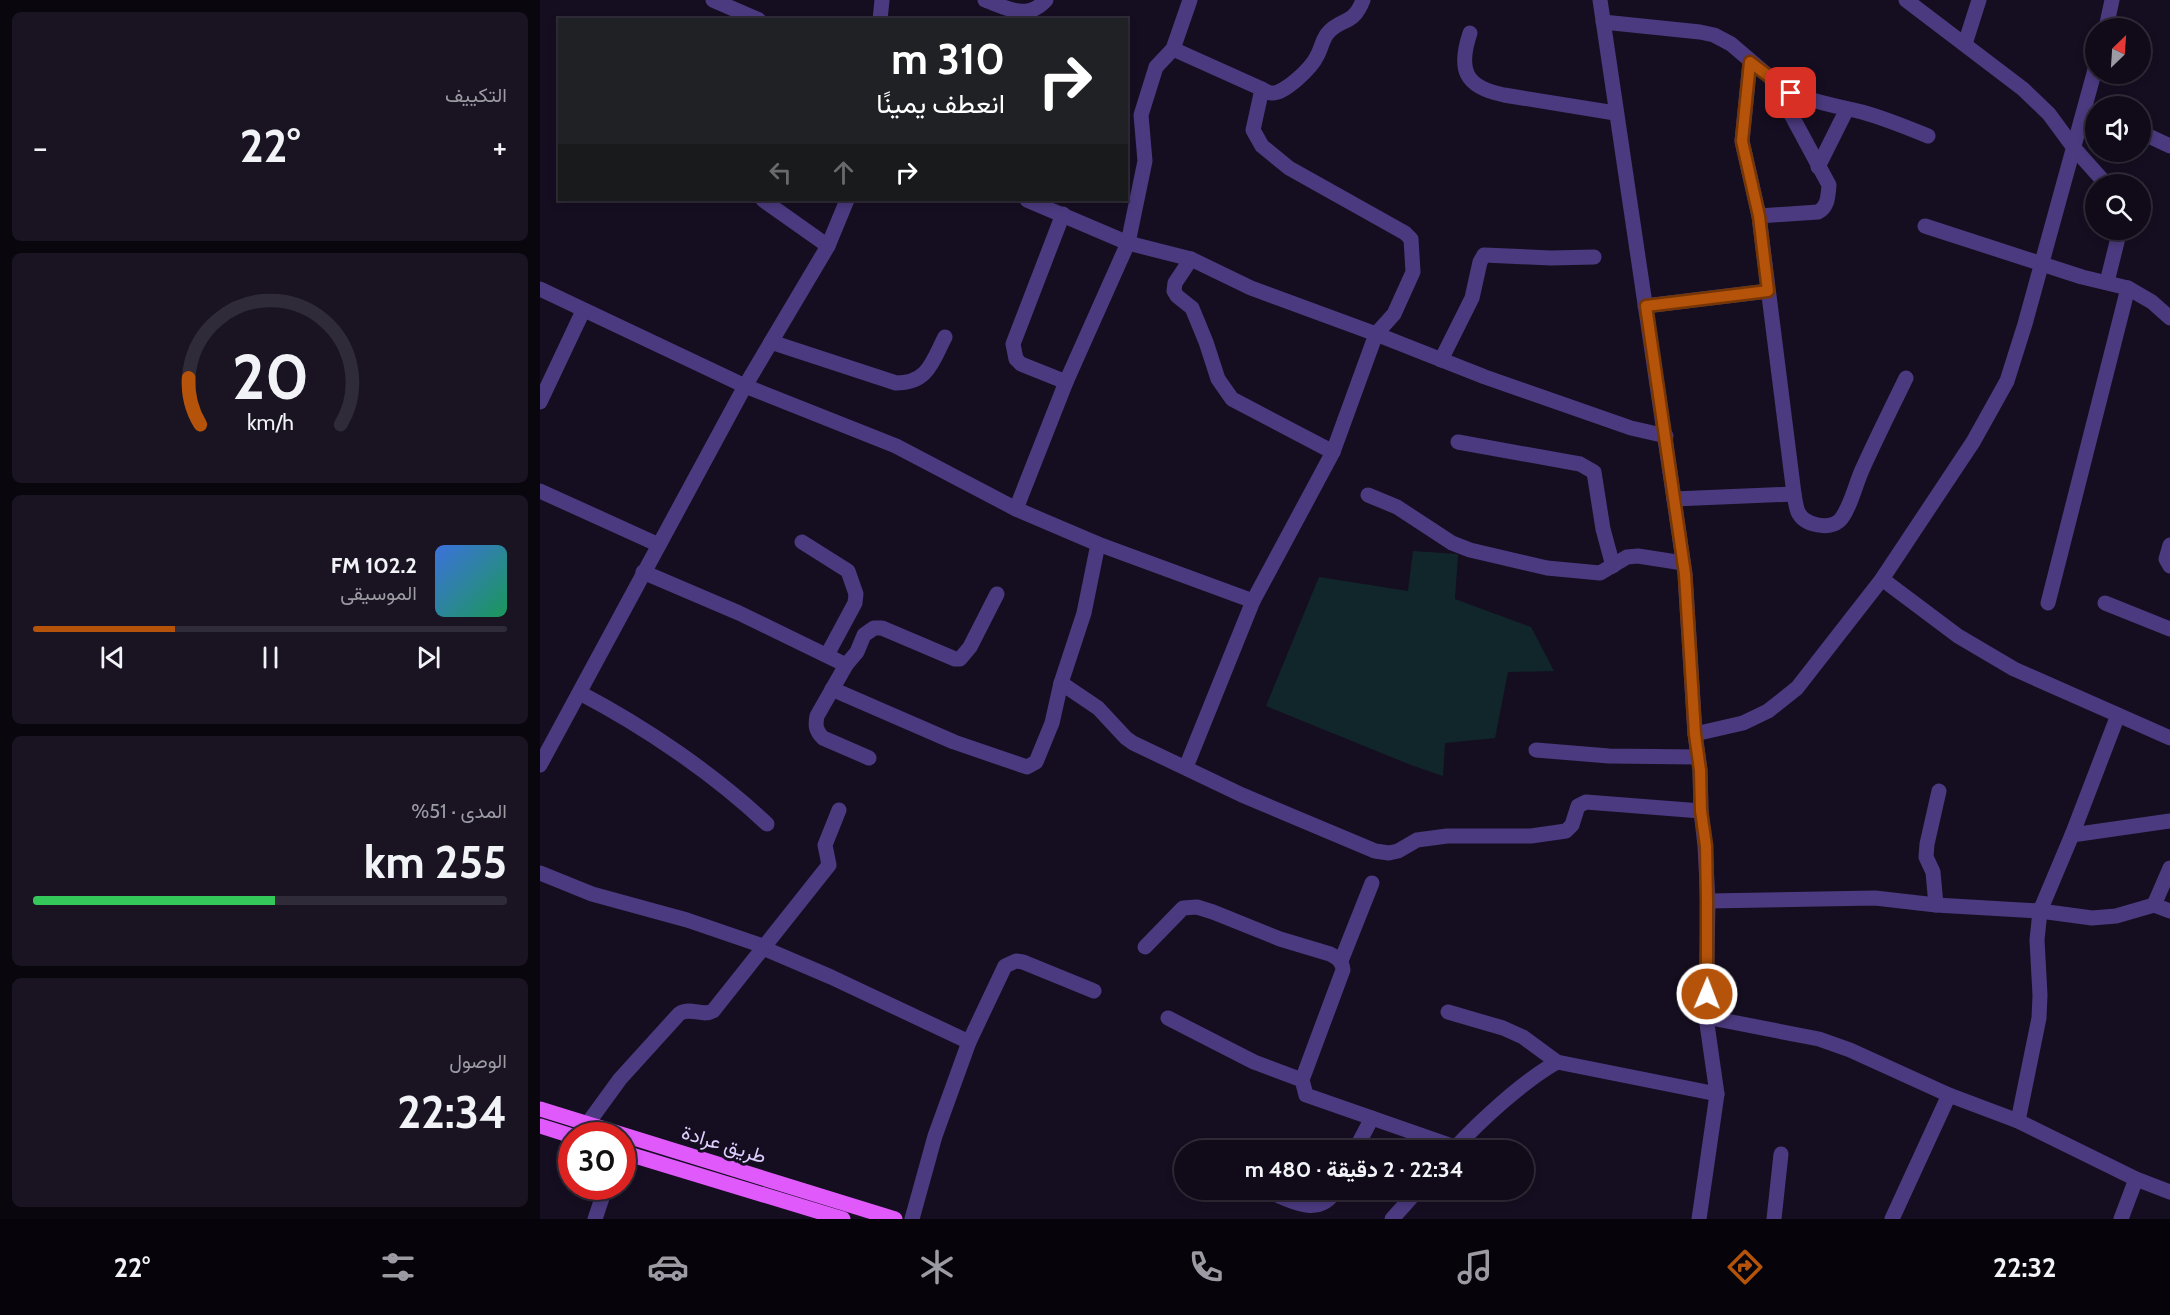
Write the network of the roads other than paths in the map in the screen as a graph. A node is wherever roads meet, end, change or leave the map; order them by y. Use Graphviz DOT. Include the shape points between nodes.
graph roads {
  1 [pos="713,0"];
  2 [pos="882,0"];
  3 [pos="985,0"];
  4 [pos="1046,0"];
  5 [pos="1190,0"];
  6 [pos="1363,0"];
  7 [pos="1600,0"];
  8 [pos="1906,0"];
  9 [pos="1979,0"];
  10 [pos="2112,0"];
  11 [pos="754,18"];
  12 [pos="880,18"];
  13 [pos="2108,18"];
  14 [pos="1603,22"];
  15 [pos="1470,33"];
  16 [pos="1965,44"];
  17 [pos="1173,49"];
  18 [pos="1750,62"];
  19 [pos="1772,79"];
  20 [pos="1262,89"];
  21 [pos="1846,109"];
  22 [pos="1615,113"];
  23 [pos="2085,122"];
  24 [pos="1928,136"];
  25 [pos="2151,137"];
  26 [pos="2170,146"];
  27 [pos="2074,148"];
  28 [pos="1818,167"];
  29 [pos="2097,174"];
  30 [pos="764,201"];
  31 [pos="847,201"];
  32 [pos="1030,201"];
  33 [pos="1063,214"];
  34 [pos="1759,216"];
  35 [pos="1926,226"];
  36 [pos="2118,240"];
  37 [pos="1128,243"];
  38 [pos="828,246"];
  39 [pos="1594,257"];
  40 [pos="1191,259"];
  41 [pos="2043,264"];
  42 [pos="2107,282"];
  43 [pos="2128,288"];
  44 [pos="540,289"];
  45 [pos="1768,291"];
  46 [pos="1646,306"];
  47 [pos="583,311"];
  48 [pos="2170,318"];
  49 [pos="1376,334"];
  50 [pos="945,337"];
  51 [pos="771,342"];
  52 [pos="1441,360"];
  53 [pos="1906,378"];
  54 [pos="1066,382"];
  55 [pos="745,386"];
  56 [pos="540,402"];
  57 [pos="1666,436"];
  58 [pos="1458,442"];
  59 [pos="1333,452"];
  60 [pos="540,491"];
  61 [pos="1794,494"];
  62 [pos="1368,495"];
  63 [pos="1674,499"];
  64 [pos="1016,509"];
  65 [pos="802,542"];
  66 [pos="1098,544"];
  67 [pos="2170,544"];
  68 [pos="659,545"];
  69 [pos="1683,563"];
  70 [pos="1613,566"];
  71 [pos="2170,566"];
  72 [pos="643,572"];
  73 [pos="1882,579"];
  74 [pos="997,594"];
  75 [pos="1253,601"];
  76 [pos="2048,603"];
  77 [pos="2105,603"];
  78 [pos="2170,629"];
  79 [pos="827,655"];
  80 [pos="846,665"];
  81 [pos="1061,683"];
  82 [pos="832,689"];
  83 [pos="580,693"];
  84 [pos="2118,715"];
  85 [pos="1695,734"];
  86 [pos="2170,738"];
  87 [pos="1536,750"];
  88 [pos="1698,757"];
  89 [pos="869,758"];
  90 [pos="540,765"];
  91 [pos="1186,767"];
  92 [pos="1939,791"];
  93 [pos="838,810"];
  94 [pos="1701,811"];
  95 [pos="2170,821"];
  96 [pos="767,824"];
  97 [pos="2072,835"];
  98 [pos="2170,868"];
  99 [pos="540,873"];
  100 [pos="1372,883"];
  101 [pos="1707,901"];
  102 [pos="1936,905"];
  103 [pos="2154,905"];
  104 [pos="2040,911"];
  105 [pos="2170,911"];
  106 [pos="763,946"];
  107 [pos="1145,947"];
  108 [pos="1341,961"];
  109 [pos="1094,991"];
  110 [pos="1448,1012"];
  111 [pos="1706,1017"];
  112 [pos="1168,1018"];
  113 [pos="969,1042"];
  114 [pos="1557,1062"];
  115 [pos="1302,1080"];
  116 [pos="1717,1094"];
  117 [pos="1949,1095"];
  118 [pos="540,1109"];
  119 [pos="1372,1118"];
  120 [pos="2018,1121"];
  121 [pos="585,1122"];
  122 [pos="589,1122"];
  123 [pos="540,1126"];
  124 [pos="558,1132"];
  125 [pos="636,1138"];
  126 [pos="1360,1140"];
  127 [pos="1430,1140"];
  128 [pos="1464,1140"];
  129 [pos="1781,1154"];
  130 [pos="636,1156"];
  131 [pos="2136,1179"];
  132 [pos="2170,1192"];
  133 [pos="601,1200"];
  134 [pos="1289,1200"];
  135 [pos="1328,1200"];
  136 [pos="1409,1200"];
  137 [pos="595,1219"];
  138 [pos="843,1219"];
  139 [pos="895,1219"];
  140 [pos="912,1219"];
  141 [pos="1392,1219"];
  142 [pos="1699,1219"];
  143 [pos="1774,1219"];
  144 [pos="1892,1219"];
  145 [pos="2121,1219"];
  1 -- 11 [label="street"];
  2 -- 12 [label="street"];
  3 -- 4 [label="street" via="1016,12 1037,9"];
  5 -- 17 [label="street"];
  6 -- 20 [label="street" via="1355,16 1327,34 1317,57 1287,87 1270,93"];
  7 -- 14 [label="street"];
  8 -- 16 [label="street"];
  9 -- 16 [label="street"];
  10 -- 13 [label="street"];
  14 -- 18 [label="street" via="1714,35"];
  14 -- 22 [label="street"];
  15 -- 22 [label="street" via="1464,64 1478,86 1504,95"];
  16 -- 27 [label="street" via="2023,89 2049,114"];
  17 -- 20 [label="street"];
  17 -- 37 [label="street" via="1156,67 1141,115 1145,161"];
  18 -- 19 [label="street"];
  18 -- 34 [label="street" via="1742,141"];
  19 -- 21 [label="street" via="1791,93"];
  19 -- 28 [label="street"];
  20 -- 49 [label="street" via="1253,130 1262,146 1297,173 1411,239 1413,272 1394,314"];
  21 -- 24 [label="street"];
  21 -- 28 [label="street"];
  22 -- 46 [label="street"];
  23 -- 27 [label="street"];
  25 -- 26 [label="street"];
  27 -- 29 [label="street"];
  27 -- 41 [label="street"];
  28 -- 34 [label="street" via="1829,185 1823,209"];
  30 -- 38 [label="street"];
  31 -- 38 [label="street"];
  32 -- 33 [label="street"];
  33 -- 37 [label="street"];
  33 -- 54 [label="street" via="1013,344 1021,364"];
  34 -- 45 [label="street"];
  35 -- 41 [label="street"];
  36 -- 42 [label="street"];
  37 -- 40 [label="street"];
  37 -- 54 [label="street"];
  38 -- 51 [label="street"];
  39 -- 52 [label="street" via="1484,255 1472,298"];
  40 -- 49 [label="street" via="1251,288"];
  40 -- 59 [label="street" via="1174,291 1192,308 1218,379 1232,399"];
  41 -- 42 [label="street"];
  41 -- 73 [label="street" via="2007,381 1973,442"];
  42 -- 43 [label="street"];
  43 -- 48 [label="street"];
  43 -- 76 [label="street"];
  44 -- 47 [label="street"];
  45 -- 46 [label="street"];
  45 -- 61 [label="street"];
  46 -- 57 [label="street"];
  47 -- 55 [label="street"];
  47 -- 56 [label="street"];
  49 -- 52 [label="street"];
  49 -- 59 [label="street"];
  50 -- 51 [label="street" via="926,374 908,383 896,383"];
  51 -- 55 [label="street"];
  52 -- 57 [label="street" via="1631,428"];
  53 -- 61 [label="street" via="1839,521 1821,525 1803,519"];
  54 -- 64 [label="street"];
  55 -- 64 [label="street" via="896,446"];
  55 -- 68 [label="street"];
  57 -- 63 [label="street"];
  58 -- 70 [label="street" via="1590,468 1596,477 1603,530"];
  59 -- 75 [label="street"];
  60 -- 68 [label="street"];
  61 -- 63 [label="street"];
  62 -- 70 [label="street" via="1397,507 1452,543 1470,550 1558,570 1600,573"];
  63 -- 69 [label="street"];
  64 -- 66 [label="street"];
  65 -- 79 [label="street" via="848,571 856,594"];
  66 -- 75 [label="street"];
  66 -- 81 [label="street" via="1084,613"];
  67 -- 71 [label="street" via="2166,559"];
  68 -- 72 [label="street"];
  69 -- 70 [label="street" via="1638,556 1627,557"];
  69 -- 85 [label="street"];
  72 -- 79 [label="street"];
  72 -- 83 [label="street"];
  73 -- 84 [label="street" via="1958,636 2005,663"];
  73 -- 85 [label="street" via="1797,688 1768,711 1743,723"];
  74 -- 80 [label="street" via="960,659 874,628 864,635"];
  75 -- 91 [label="street"];
  77 -- 78 [label="street"];
  79 -- 80 [label="street"];
  80 -- 82 [label="street"];
  81 -- 82 [label="street" via="1052,723 1036,762 1026,767 954,742"];
  81 -- 91 [label="street" via="1098,708 1126,738"];
  82 -- 89 [label="street" via="817,716 818,733"];
  83 -- 90 [label="street"];
  83 -- 96 [label="street" via="645,731 717,781"];
  84 -- 86 [label="street"];
  84 -- 97 [label="street"];
  85 -- 88 [label="street"];
  87 -- 88 [label="street"];
  88 -- 94 [label="street"];
  91 -- 94 [label="street" via="1282,813 1389,854 1417,840 1447,836 1531,836 1566,831 1578,806 1586,802"];
  92 -- 102 [label="street" via="1926,857 1933,872"];
  93 -- 106 [label="street" via="825,845 829,865"];
  94 -- 101 [label="street"];
  95 -- 97 [label="street"];
  97 -- 104 [label="street"];
  98 -- 103 [label="street"];
  99 -- 106 [label="street" via="592,894"];
  100 -- 108 [label="street"];
  101 -- 102 [label="street" via="1875,898"];
  101 -- 111 [label="street"];
  102 -- 104 [label="street"];
  103 -- 104 [label="street" via="2092,918"];
  103 -- 105 [label="street"];
  104 -- 120 [label="street" via="2039,1018"];
  106 -- 113 [label="street"];
  106 -- 122 [label="street" via="713,1011 685,1010 679,1014 620,1079"];
  107 -- 108 [label="street" via="1183,908 1197,907"];
  108 -- 115 [label="street" via="1340,980"];
  109 -- 113 [label="street" via="1023,962 1011,963 1000,975"];
  110 -- 114 [label="street" via="1523,1037"];
  111 -- 116 [label="street"];
  111 -- 117 [label="street" via="1819,1039"];
  112 -- 115 [label="street" via="1254,1062"];
  113 -- 140 [label="street" via="934,1136"];
  114 -- 116 [label="street"];
  114 -- 128 [label="street" via="1541,1071"];
  115 -- 119 [label="street" via="1306,1095"];
  116 -- 142 [label="street"];
  117 -- 120 [label="street"];
  117 -- 144 [label="street"];
  118 -- 121 [label="main road, طريق عرادة"];
  119 -- 126 [label="street"];
  119 -- 127 [label="street"];
  120 -- 131 [label="street"];
  123 -- 124 [label="main road"];
  125 -- 139 [label="main road, طريق عرادة"];
  129 -- 143 [label="street"];
  130 -- 138 [label="main road, طريق عرادة"];
  131 -- 132 [label="street"];
  131 -- 145 [label="street"];
  133 -- 137 [label="street"];
  134 -- 135 [label="street" via="1312,1206"];
  136 -- 141 [label="street"];
}
